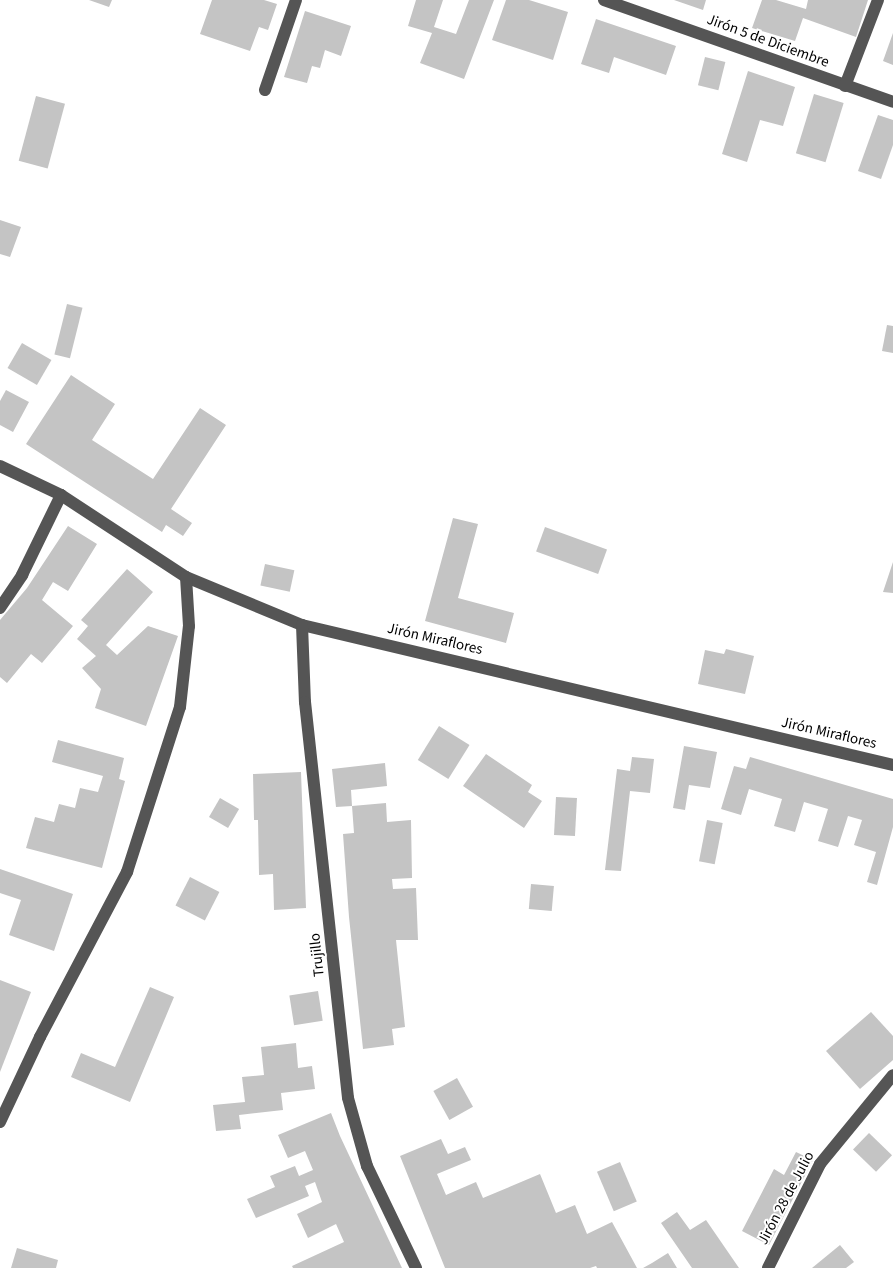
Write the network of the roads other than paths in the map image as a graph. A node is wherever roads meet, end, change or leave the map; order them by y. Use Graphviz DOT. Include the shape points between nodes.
graph roads {
  1 [pos="296,0"];
  2 [pos="604,0"];
  3 [pos="878,0"];
  4 [pos="845,86"];
  5 [pos="265,90"];
  6 [pos="893,102"];
  7 [pos="0,466"];
  8 [pos="62,495"];
  9 [pos="186,578"];
  10 [pos="0,608"];
  11 [pos="302,625"];
  12 [pos="893,765"];
  13 [pos="893,1075"];
  14 [pos="0,1122"];
  15 [pos="416,1268"];
  16 [pos="768,1268"];
  1 -- 5 [label="street"];
  2 -- 4 [label="street, Jirón 5 de Diciembre"];
  3 -- 4 [label="street"];
  4 -- 6 [label="street, Jirón 5 de Diciembre"];
  7 -- 8 [label="street, Jirón Miraflores"];
  8 -- 9 [label="street, Jirón Miraflores"];
  8 -- 10 [label="street" via="22,575"];
  9 -- 11 [label="street, Jirón Miraflores"];
  9 -- 14 [label="street" via="189,626 180,707 127,872 34,1048"];
  11 -- 12 [label="street, Jirón Miraflores"];
  11 -- 15 [label="street, Trujillo" via="305,702 348,1098 367,1166"];
  13 -- 16 [label="street, Jirón 28 de Julio" via="820,1164"];
}
